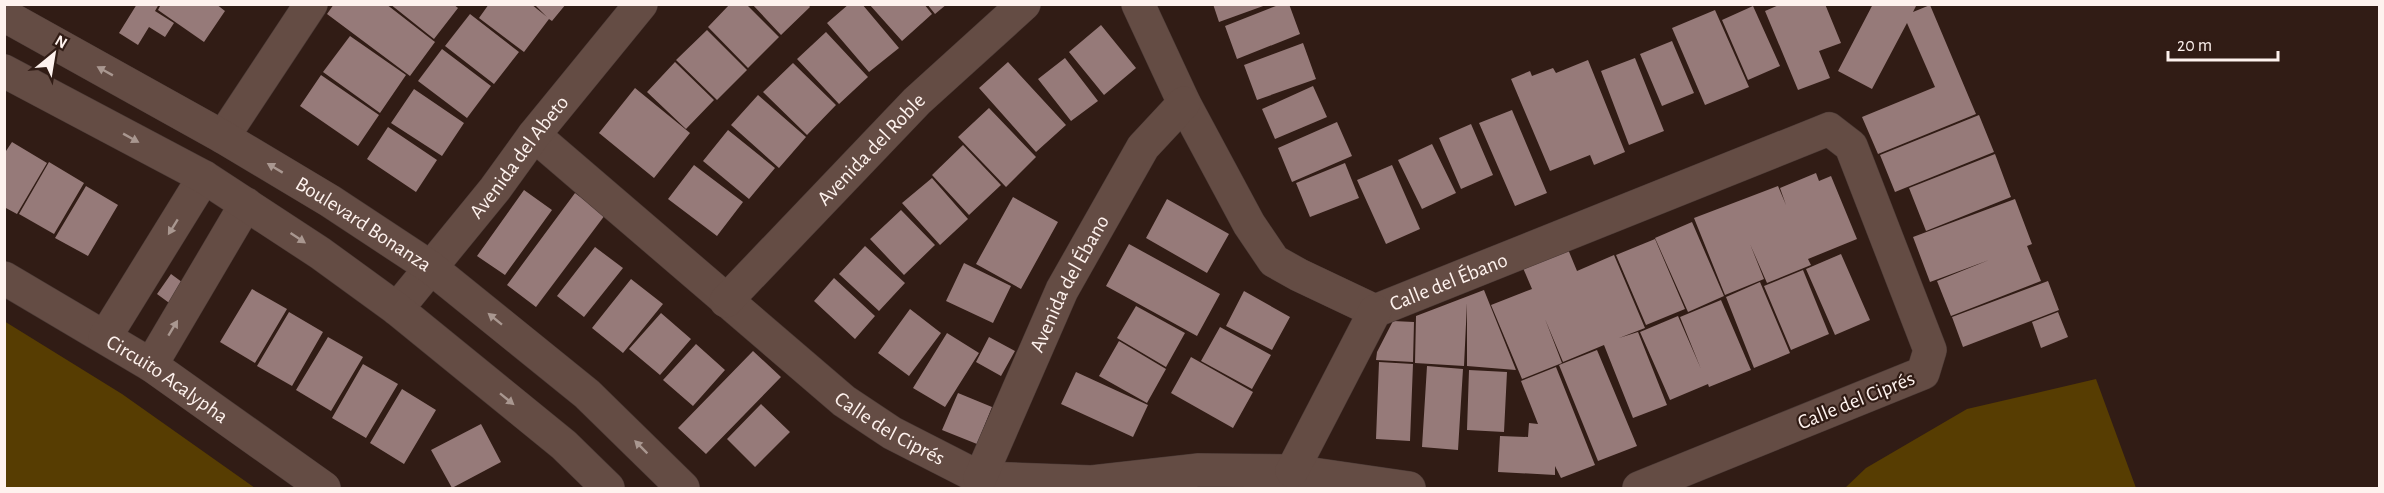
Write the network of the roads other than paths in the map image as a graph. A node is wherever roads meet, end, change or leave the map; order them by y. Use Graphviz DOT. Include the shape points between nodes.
graph roads {
  1 [pos="311,4"];
  2 [pos="641,4"];
  3 [pos="1024,4"];
  4 [pos="1138,4"];
  5 [pos="4,15"];
  6 [pos="4,71"];
  7 [pos="1184,103"];
  8 [pos="1828,129"];
  9 [pos="534,135"];
  10 [pos="223,137"];
  11 [pos="204,177"];
  12 [pos="246,204"];
  13 [pos="430,267"];
  14 [pos="4,278"];
  15 [pos="726,301"];
  16 [pos="397,309"];
  17 [pos="1375,311"];
  18 [pos="105,337"];
  19 [pos="151,365"];
  20 [pos="1292,471"];
  21 [pos="980,478"];
  22 [pos="324,489"];
  23 [pos="608,489"];
  24 [pos="683,489"];
  25 [pos="1409,489"];
  26 [pos="1639,489"];
  1 -- 10 [label="street"];
  2 -- 9 [label="street, Avenida del Abeto"];
  3 -- 15 [label="street, Avenida del Roble" via="917,101"];
  4 -- 7 [label="street, Calle del Ébano"];
  10 -- 5 [label="street, Boulevard Bonanza, one-way"];
  6 -- 11 [label="street, one-way"];
  7 -- 17 [label="street, Calle del Ébano" via="1249,224 1275,261"];
  7 -- 21 [label="street, Avenida del Ébano" via="1143,147 1062,290"];
  8 -- 17 [label="street, Calle del Ébano"];
  8 -- 26 [label="street, Calle del Ciprés" via="1851,146 1930,350 1923,373"];
  9 -- 13 [label="street, Avenida del Abeto"];
  9 -- 15 [label="street, Calle del Ciprés"];
  13 -- 10 [label="street, Boulevard Bonanza, one-way"];
  11 -- 12 [label="street"];
  11 -- 18 [label="street, one-way"];
  12 -- 16 [label="street, one-way"];
  19 -- 12 [label="street, one-way"];
  13 -- 16 [label="street, Avenida del Abeto"];
  24 -- 13 [label="street, Boulevard Bonanza, one-way" via="588,394"];
  14 -- 18 [label="street, Circuito Acalypha"];
  15 -- 21 [label="street, Calle del Ciprés" via="844,401 892,433"];
  16 -- 23 [label="street, one-way" via="564,445"];
  17 -- 20 [label="street"];
  18 -- 19 [label="street, Circuito Acalypha"];
  19 -- 22 [label="street, Circuito Acalypha"];
  20 -- 21 [label="street, Calle del Ciprés" via="1198,470 1092,482"];
  20 -- 25 [label="street, Calle del Ciprés"];
}
